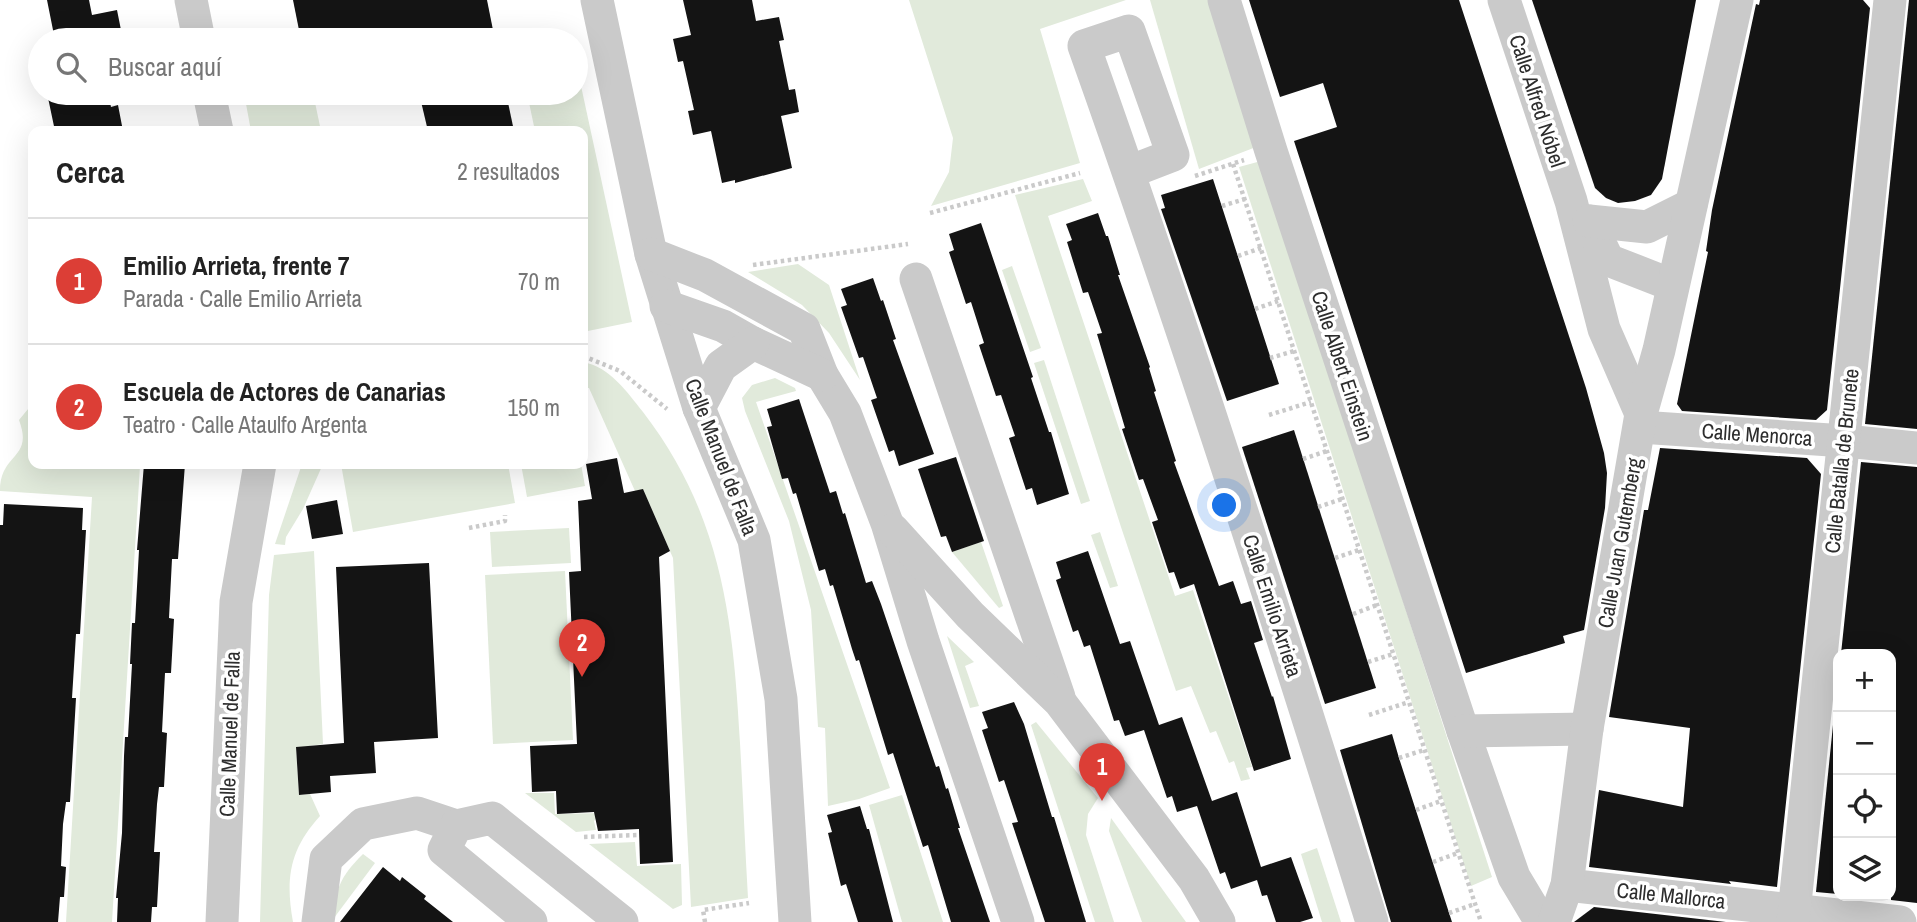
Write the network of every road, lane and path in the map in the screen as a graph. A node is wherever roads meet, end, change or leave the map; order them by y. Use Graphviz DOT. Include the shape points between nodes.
graph roads {
  1 [pos="191,0"];
  2 [pos="597,0"];
  3 [pos="1224,0"];
  4 [pos="1504,0"];
  5 [pos="1737,0"];
  6 [pos="1890,0"];
  7 [pos="197,28"];
  8 [pos="211,105"];
  9 [pos="215,126"];
  10 [pos="1271,151"];
  11 [pos="1233,163"];
  12 [pos="1129,172"];
  13 [pos="1080,173"];
  14 [pos="1194,176"];
  15 [pos="1245,199"];
  16 [pos="1691,205"];
  17 [pos="1222,206"];
  18 [pos="1580,211"];
  19 [pos="930,212"];
  20 [pos="908,244"];
  21 [pos="1261,248"];
  22 [pos="650,254"];
  23 [pos="1238,256"];
  24 [pos="741,267"];
  25 [pos="916,279"];
  26 [pos="1672,285"];
  27 [pos="1278,301"];
  28 [pos="666,306"];
  29 [pos="1255,309"];
  30 [pos="1604,329"];
  31 [pos="753,343"];
  32 [pos="1659,350"];
  33 [pos="1294,351"];
  34 [pos="588,358"];
  35 [pos="1270,358"];
  36 [pos="822,375"];
  37 [pos="1311,402"];
  38 [pos="687,411"];
  39 [pos="1269,415"];
  40 [pos="1640,420"];
  41 [pos="1844,441"];
  42 [pos="1917,448"];
  43 [pos="1327,451"];
  44 [pos="1303,459"];
  45 [pos="259,469"];
  46 [pos="1342,499"];
  47 [pos="1318,507"];
  48 [pos="505,516"];
  49 [pos="887,523"];
  50 [pos="468,528"];
  51 [pos="1359,550"];
  52 [pos="1335,558"];
  53 [pos="1377,605"];
  54 [pos="1353,614"];
  55 [pos="1393,654"];
  56 [pos="1368,662"];
  57 [pos="1060,702"];
  58 [pos="1409,702"];
  59 [pos="1368,715"];
  60 [pos="1587,729"];
  61 [pos="1463,730"];
  62 [pos="1424,750"];
  63 [pos="1399,758"];
  64 [pos="1441,801"];
  65 [pos="1416,810"];
  66 [pos="456,826"];
  67 [pos="639,835"];
  68 [pos="583,837"];
  69 [pos="1458,853"];
  70 [pos="1433,862"];
  71 [pos="1567,885"];
  72 [pos="748,903"];
  73 [pos="1475,904"];
  74 [pos="1449,913"];
  75 [pos="1793,916"];
  76 [pos="222,922"];
  77 [pos="318,922"];
  78 [pos="531,922"];
  79 [pos="622,922"];
  80 [pos="705,922"];
  81 [pos="795,922"];
  82 [pos="1018,922"];
  83 [pos="1219,922"];
  84 [pos="1372,922"];
  85 [pos="1481,922"];
  86 [pos="1541,922"];
  87 [pos="1554,922"];
  88 [pos="1900,922"];
  1 -- 7 [label="street"];
  2 -- 22 [label="street, Calle Manuel de Falla"];
  3 -- 10 [label="street, Calle Albert Einstein"];
  4 -- 18 [label="street, Calle Alfred Nóbel"];
  5 -- 16 [label="street, Calle Juan Gutemberg"];
  6 -- 41 [label="street, Calle Batalla de Brunete"];
  8 -- 9 [label="street"];
  10 -- 11 [label="path"];
  10 -- 61 [label="street, Calle Albert Einstein"];
  11 -- 14 [label="path"];
  11 -- 15 [label="path"];
  12 -- 84 [label="street, Calle Emilio Arrieta"];
  13 -- 19 [label="path"];
  15 -- 17 [label="path"];
  15 -- 21 [label="path"];
  16 -- 18 [label="street" via="1647,227"];
  16 -- 26 [label="street, Calle Juan Gutemberg"];
  18 -- 26 [label="street, Calle Alfred Nóbel" via="1608,260"];
  18 -- 30 [label="street, Calle Alfred Nóbel"];
  20 -- 24 [label="path"];
  21 -- 23 [label="path"];
  21 -- 27 [label="path"];
  22 -- 28 [label="street, Calle Manuel de Falla"];
  22 -- 36 [label="street" via="705,275 804,329"];
  25 -- 57 [label="street"];
  26 -- 32 [label="street, Calle Juan Gutemberg"];
  27 -- 29 [label="path"];
  27 -- 33 [label="path"];
  28 -- 31 [label="street" via="723,326"];
  28 -- 38 [label="street, Calle Manuel de Falla"];
  30 -- 32 [label="street" via="1638,347"];
  30 -- 40 [label="street, Calle Alfred Nóbel"];
  31 -- 36 [label="street"];
  31 -- 38 [label="street" via="721,366"];
  32 -- 40 [label="street, Calle Juan Gutemberg"];
  33 -- 35 [label="path"];
  33 -- 37 [label="path"];
  34 -- 38 [label="path" via="620,371"];
  36 -- 49 [label="street" via="845,413"];
  37 -- 39 [label="path"];
  37 -- 43 [label="path"];
  38 -- 81 [label="street, Calle Manuel de Falla" via="754,540 781,699"];
  40 -- 41 [label="street, Calle Menorca"];
  40 -- 60 [label="street, Calle Juan Gutemberg"];
  41 -- 42 [label="street, Calle Menorca"];
  41 -- 75 [label="street, Calle Batalla de Brunete"];
  43 -- 44 [label="path"];
  43 -- 46 [label="path"];
  45 -- 76 [label="street, Calle Manuel de Falla" via="236,602"];
  46 -- 47 [label="path"];
  46 -- 51 [label="path"];
  48 -- 50 [label="path" via="505,521"];
  49 -- 57 [label="street" via="970,615"];
  49 -- 82 [label="street"];
  51 -- 52 [label="path"];
  51 -- 53 [label="path"];
  53 -- 54 [label="path"];
  53 -- 55 [label="path"];
  55 -- 56 [label="path"];
  55 -- 58 [label="path"];
  57 -- 83 [label="street" via="1194,879"];
  58 -- 59 [label="path"];
  58 -- 62 [label="path"];
  60 -- 61 [label="street"];
  60 -- 71 [label="street, Calle Juan Gutemberg"];
  61 -- 86 [label="street, Calle Albert Einstein" via="1514,877"];
  62 -- 63 [label="path"];
  62 -- 64 [label="path"];
  64 -- 65 [label="path"];
  64 -- 69 [label="path"];
  66 -- 77 [label="street" via="417,813 363,824 326,859"];
  66 -- 78 [label="street" via="444,850"];
  66 -- 79 [label="street" via="492,818"];
  67 -- 68 [label="path"];
  69 -- 70 [label="path"];
  69 -- 73 [label="path"];
  71 -- 75 [label="street, Calle Mallorca"];
  71 -- 87 [label="street, Calle Juan Gutemberg"];
  72 -- 80 [label="path" via="703,910"];
  73 -- 74 [label="path"];
  73 -- 85 [label="path"];
  75 -- 88 [label="street, Calle Mallorca"];
}
